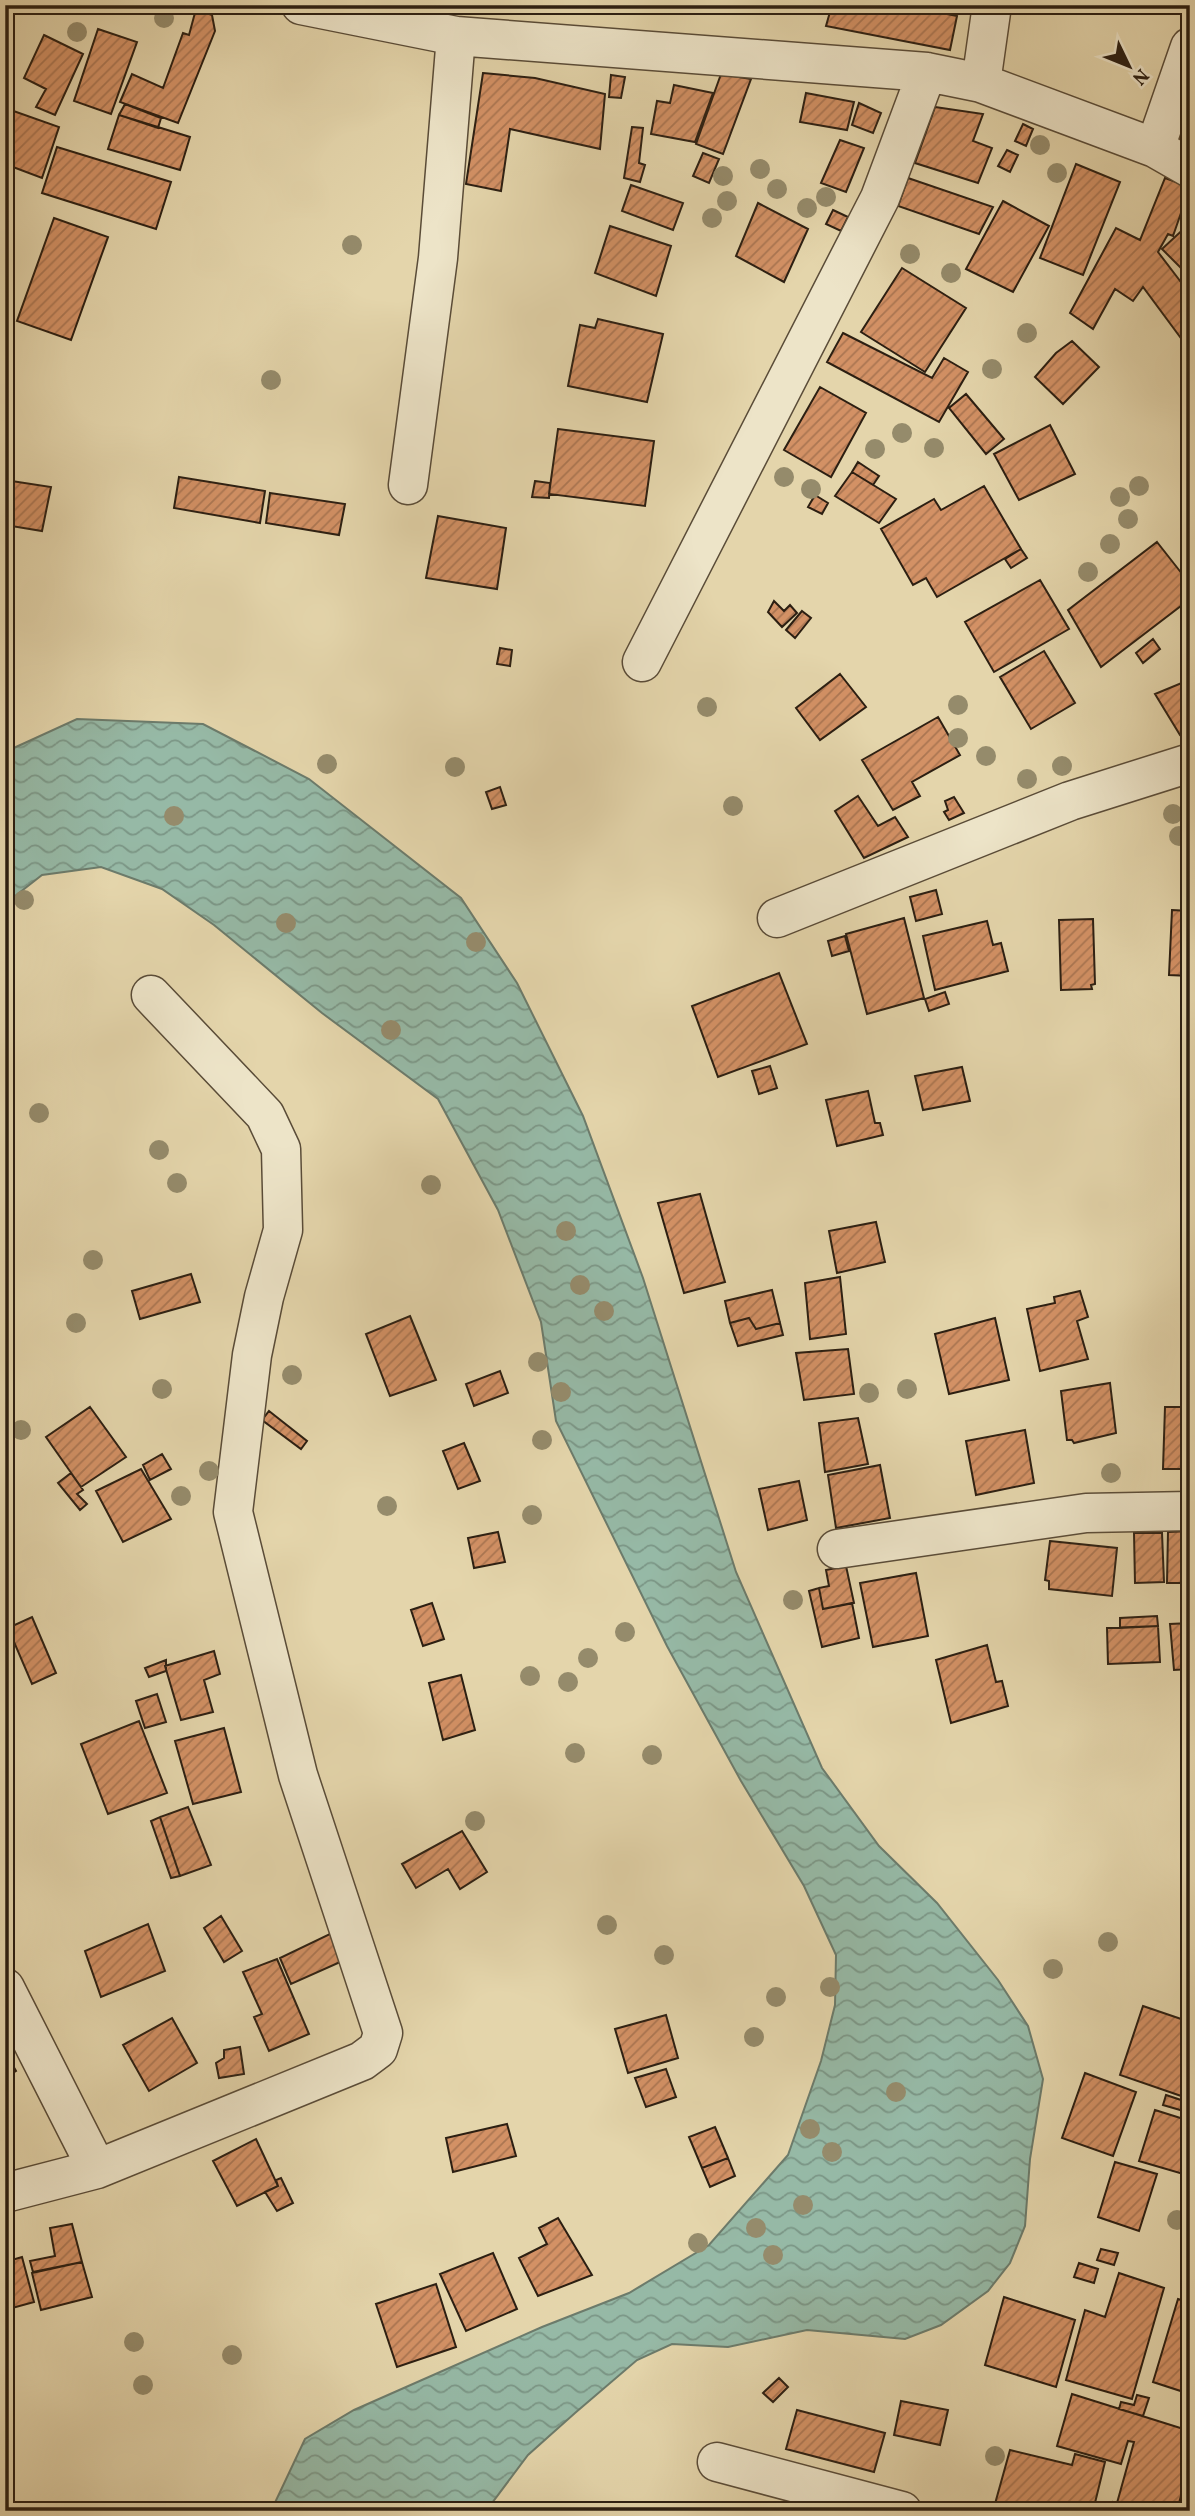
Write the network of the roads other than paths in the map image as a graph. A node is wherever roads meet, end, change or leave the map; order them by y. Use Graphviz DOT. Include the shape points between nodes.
graph roads {
  1 [pos="301,5"];
  2 [pos="992,5"];
  3 [pos="456,36"];
  4 [pos="1190,47"];
  5 [pos="927,72"];
  6 [pos="981,83"];
  7 [pos="1155,148"];
  8 [pos="1190,168"];
  9 [pos="408,485"];
  10 [pos="642,662"];
  11 [pos="1190,763"];
  12 [pos="777,918"];
  13 [pos="151,995"];
  14 [pos="1190,1511"];
  15 [pos="837,1549"];
  16 [pos="5,1988"];
  17 [pos="97,2169"];
  18 [pos="5,2193"];
  19 [pos="717,2462"];
  20 [pos="902,2511"];
  1 -- 3 [label="street"];
  2 -- 6 [label="street"];
  3 -- 5 [label="street"];
  3 -- 9 [label="street" via="438,258"];
  4 -- 7 [label="street"];
  5 -- 6 [label="street"];
  5 -- 10 [label="street" via="880,198"];
  6 -- 7 [label="street"];
  7 -- 8 [label="street"];
  11 -- 12 [label="street" via="1070,801"];
  13 -- 17 [label="street" via="265,1115 281,1149 283,1230 252,1355 233,1512 298,1775 383,2033 378,2049 362,2061"];
  14 -- 15 [label="street" via="1086,1513"];
  16 -- 17 [label="street"];
  17 -- 18 [label="street"];
  19 -- 20 [label="street"];
}
